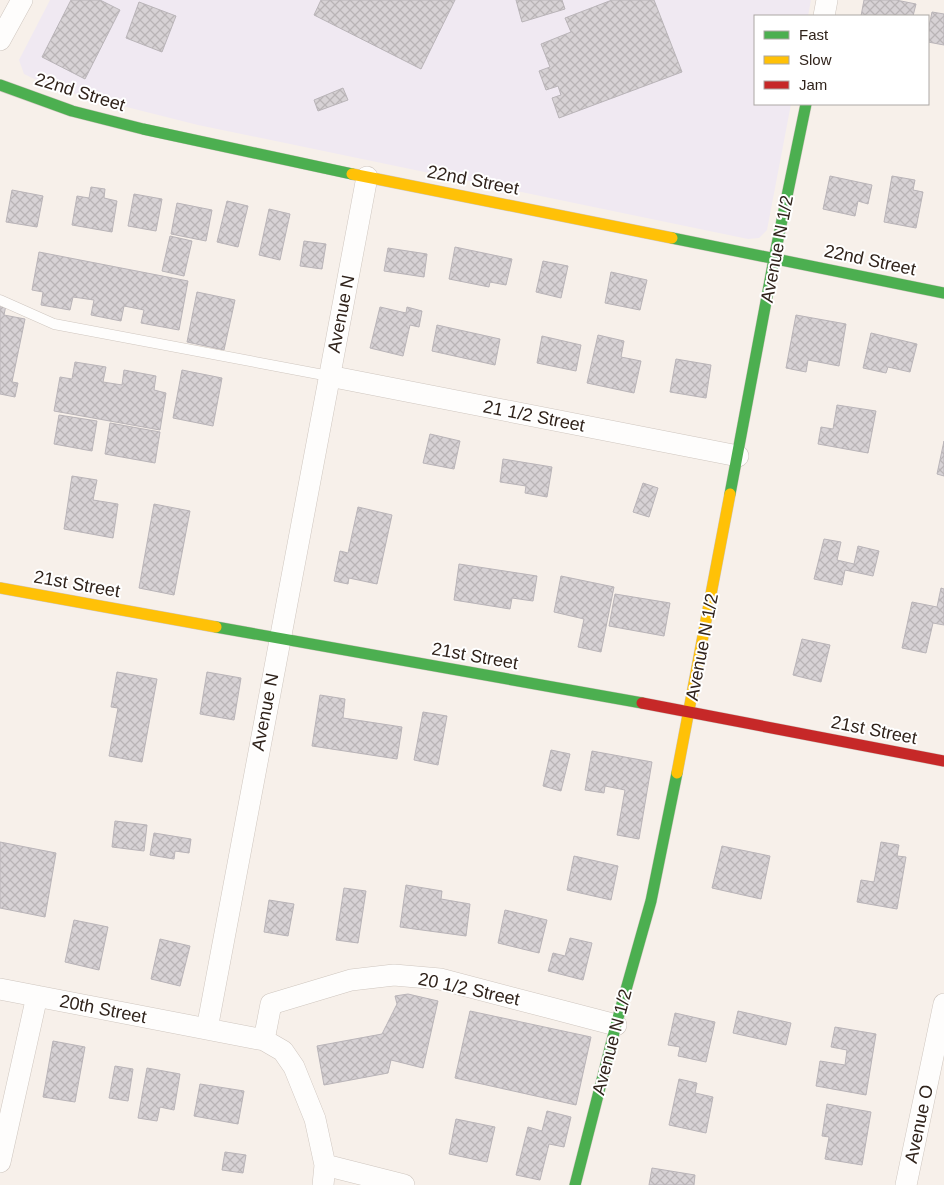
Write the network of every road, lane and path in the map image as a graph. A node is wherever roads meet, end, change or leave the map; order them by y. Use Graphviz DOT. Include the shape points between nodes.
graph roads {
  1 [pos="22,0"];
  2 [pos="827,0"];
  3 [pos="824,15"];
  4 [pos="0,40"];
  5 [pos="0,85"];
  6 [pos="806,105"];
  7 [pos="367,177"];
  8 [pos="774,259"];
  9 [pos="944,293"];
  10 [pos="0,300"];
  11 [pos="330,376"];
  12 [pos="738,456"];
  13 [pos="0,588"];
  14 [pos="279,639"];
  15 [pos="690,712"];
  16 [pos="944,761"];
  17 [pos="0,989"];
  18 [pos="37,996"];
  19 [pos="944,1004"];
  20 [pos="616,1025"];
  21 [pos="207,1029"];
  22 [pos="264,1040"];
  23 [pos="0,1162"];
  24 [pos="324,1175"];
  25 [pos="404,1185"];
  26 [pos="575,1185"];
  27 [pos="906,1185"];
  1 -- 4 [label="street"];
  2 -- 3 [label="street"];
  5 -- 7 [label="street, 22nd Street" via="72,111 143,129"];
  6 -- 8 [label="street, Avenue N 1/2"];
  7 -- 8 [label="street, 22nd Street"];
  7 -- 11 [label="street, Avenue N"];
  8 -- 9 [label="street, 22nd Street"];
  8 -- 12 [label="street, Avenue N 1/2"];
  10 -- 11 [label="lane" via="54,324"];
  11 -- 12 [label="street, 21 1/2 Street"];
  11 -- 14 [label="street, Avenue N"];
  12 -- 15 [label="street, Avenue N 1/2"];
  13 -- 14 [label="street, 21st Street"];
  14 -- 15 [label="street, 21st Street"];
  14 -- 21 [label="street, Avenue N"];
  15 -- 16 [label="street, 21st Street"];
  15 -- 20 [label="street, Avenue N 1/2" via="651,901"];
  17 -- 18 [label="street, 20th Street"];
  18 -- 21 [label="street, 20th Street"];
  18 -- 23 [label="street"];
  19 -- 27 [label="street, Avenue O"];
  20 -- 22 [label="street, 20 1/2 Street" via="440,979 394,975 351,980 271,1004"];
  20 -- 26 [label="street, Avenue N 1/2"];
  21 -- 22 [label="street"];
  22 -- 24 [label="street" via="283,1051 294,1067 315,1119"];
  24 -- 25 [label="street"];
}
